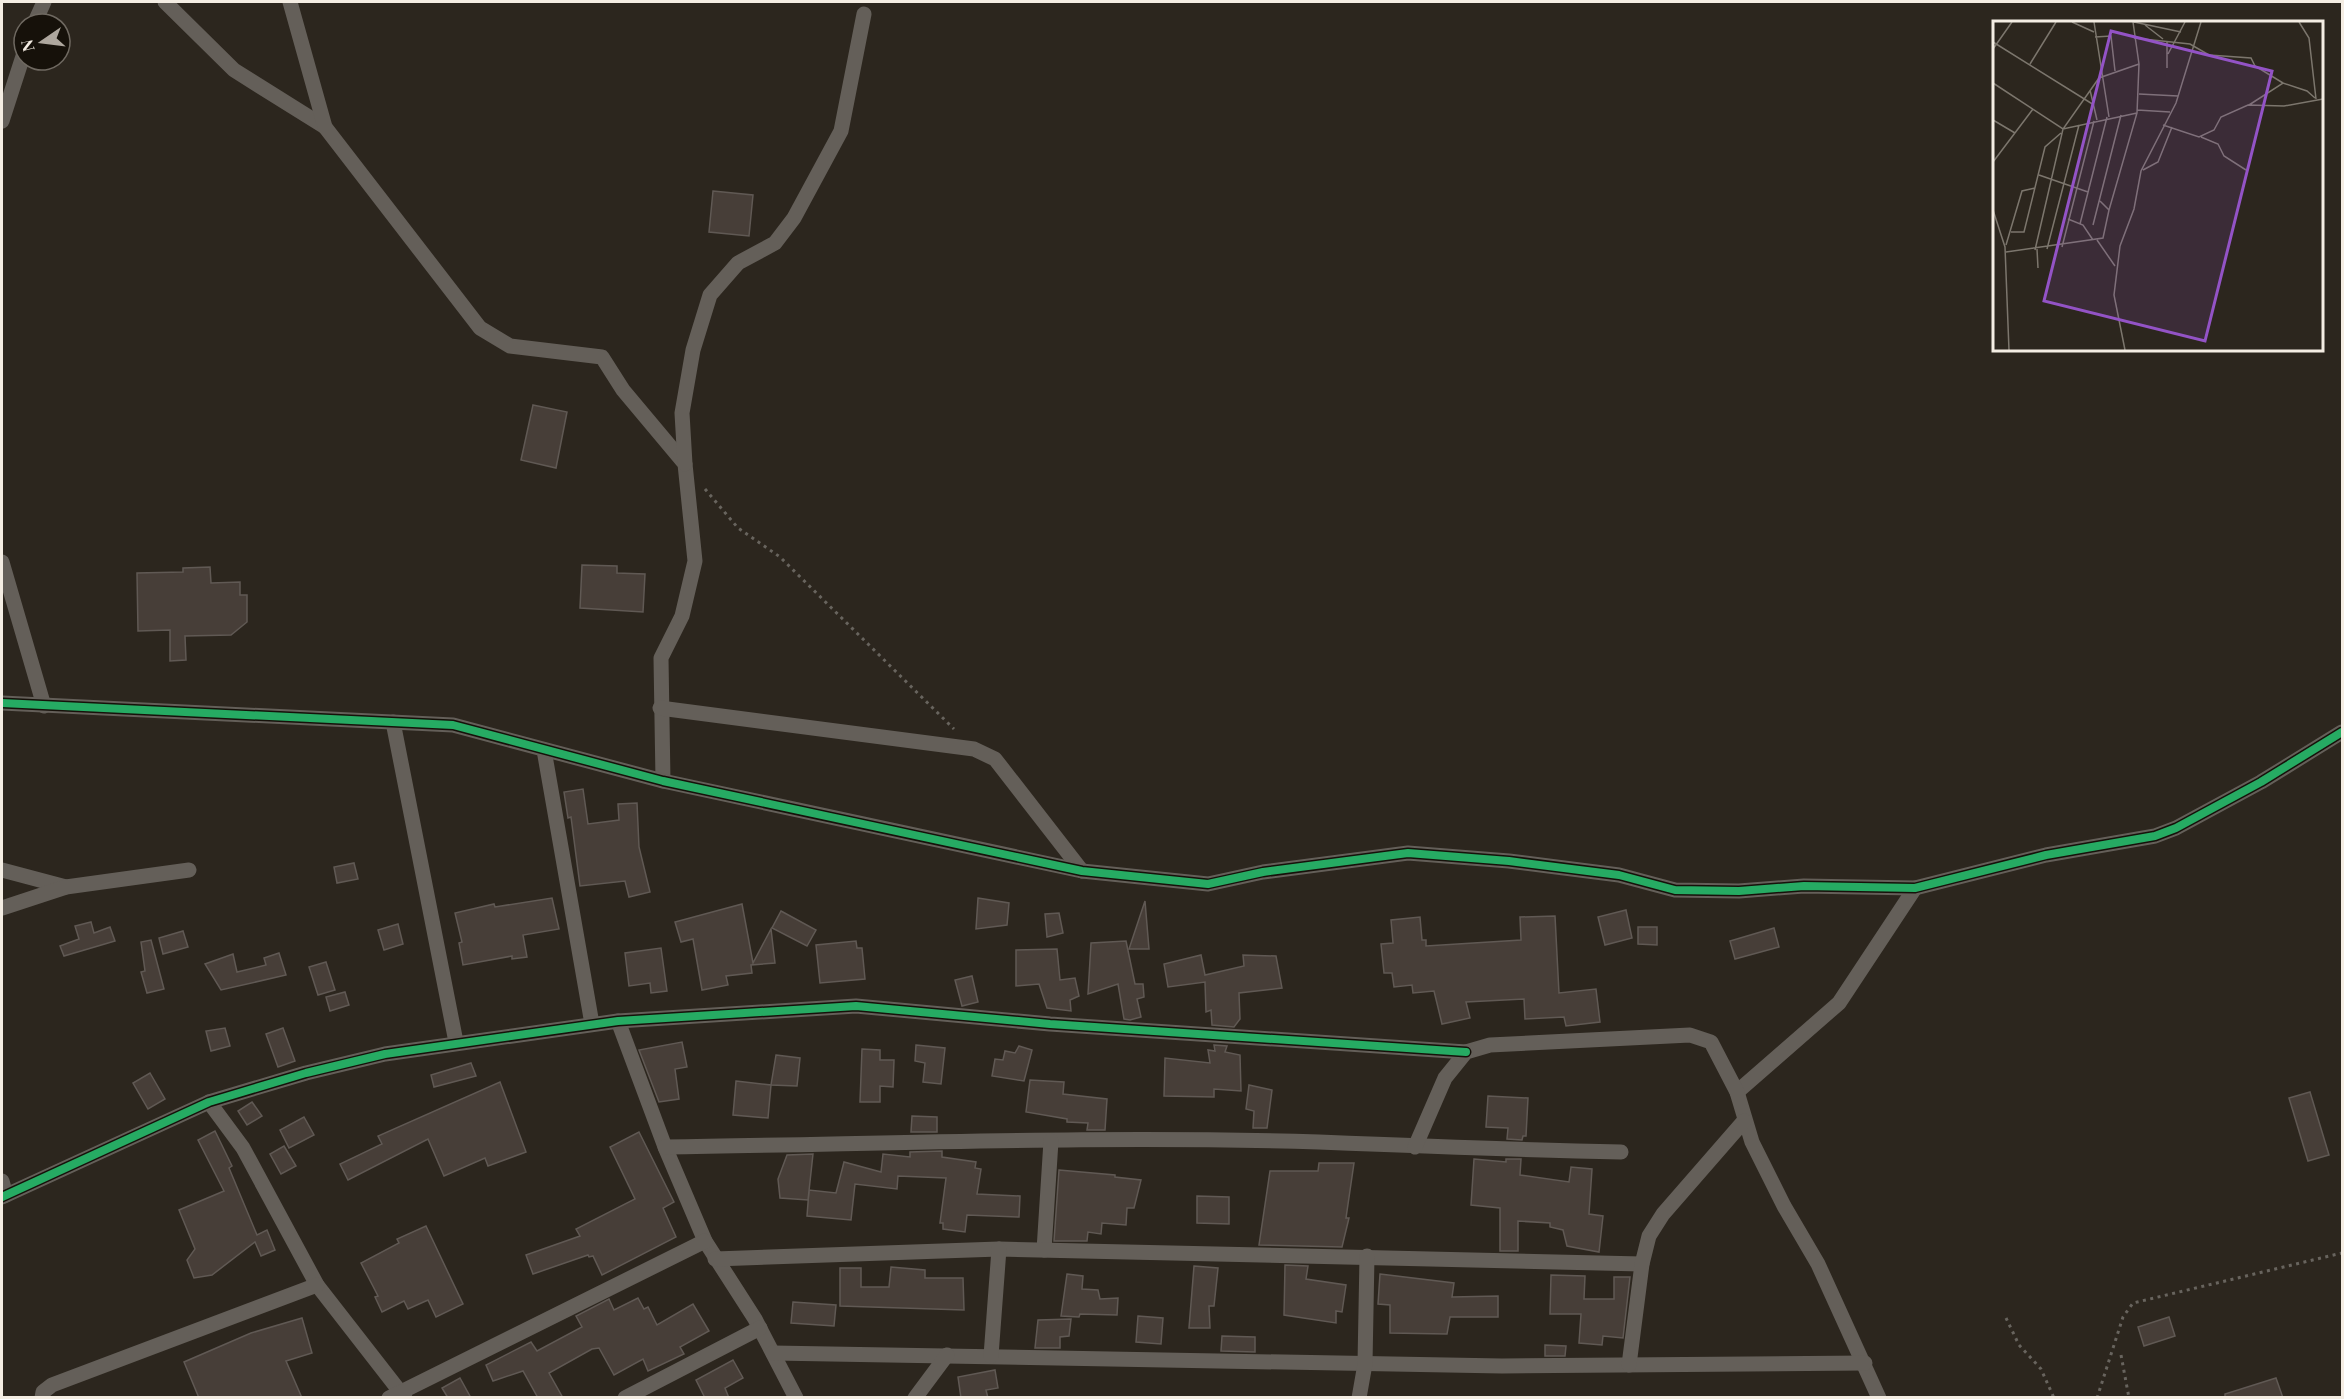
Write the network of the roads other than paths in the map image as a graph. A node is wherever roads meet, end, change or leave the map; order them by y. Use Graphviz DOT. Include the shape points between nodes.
graph roads {
  1 [pos="165,2"];
  2 [pos="290,2"];
  3 [pos="864,14"];
  4 [pos="18,72"];
  5 [pos="2,121"];
  6 [pos="325,127"];
  7 [pos="685,464"];
  8 [pos="2,562"];
  9 [pos="2,703"];
  10 [pos="44,706"];
  11 [pos="660,708"];
  12 [pos="393,722"];
  13 [pos="2343,732"];
  14 [pos="544,750"];
  15 [pos="663,780"];
  16 [pos="2,870"];
  17 [pos="189,870"];
  18 [pos="1082,872"];
  19 [pos="66,887"];
  20 [pos="1915,888"];
  21 [pos="2,908"];
  22 [pos="618,1021"];
  23 [pos="592,1024"];
  24 [pos="456,1042"];
  25 [pos="1466,1052"];
  26 [pos="1737,1092"];
  27 [pos="209,1102"];
  28 [pos="1744,1121"];
  29 [pos="1052,1141"];
  30 [pos="665,1147"];
  31 [pos="1415,1148"];
  32 [pos="1621,1152"];
  33 [pos="3,1191"];
  34 [pos="705,1241"];
  35 [pos="999,1249"];
  36 [pos="1044,1250"];
  37 [pos="1367,1256"];
  38 [pos="715,1259"];
  39 [pos="1642,1264"];
  40 [pos="316,1285"];
  41 [pos="760,1328"];
  42 [pos="773,1353"];
  43 [pos="946,1355"];
  44 [pos="990,1356"];
  45 [pos="1865,1362"];
  46 [pos="1365,1364"];
  47 [pos="1629,1365"];
  48 [pos="398,1396"];
  49 [pos="632,1396"];
  50 [pos="42,1398"];
  51 [pos="796,1398"];
  52 [pos="915,1398"];
  53 [pos="1359,1398"];
  54 [pos="1879,1398"];
  1 -- 6 [label="street" via="234,70"];
  2 -- 6 [label="street"];
  3 -- 7 [label="street" via="841,131 794,218 776,243 738,263 710,295 693,350 682,413"];
  4 -- 5 [label="street"];
  6 -- 7 [label="street" via="480,328 510,346 602,357 623,390"];
  7 -- 11 [label="street" via="695,561 681,616 661,658"];
  8 -- 10 [label="street"];
  9 -- 10 [label="street"];
  10 -- 12 [label="street"];
  11 -- 15 [label="street"];
  11 -- 18 [label="street" via="974,749 995,759"];
  12 -- 14 [label="street" via="453,725"];
  12 -- 24 [label="street"];
  13 -- 20 [label="street" via="2261,782 2155,836 2046,855"];
  14 -- 15 [label="street"];
  14 -- 23 [label="street"];
  15 -- 18 [label="street"];
  16 -- 19 [label="street"];
  17 -- 19 [label="street"];
  18 -- 20 [label="street" via="1208,884 1263,872 1408,853 1619,875 1675,890"];
  19 -- 21 [label="street"];
  20 -- 26 [label="street" via="1839,1003"];
  22 -- 23 [label="street"];
  22 -- 25 [label="street" via="856,1006 1062,1025"];
  22 -- 30 [label="street"];
  23 -- 24 [label="street"];
  24 -- 27 [label="street" via="374,1056"];
  25 -- 26 [label="street" via="1490,1045 1690,1035 1711,1042"];
  25 -- 31 [label="street" via="1445,1078"];
  26 -- 28 [label="street"];
  27 -- 33 [label="street"];
  27 -- 40 [label="street" via="243,1148"];
  28 -- 39 [label="street" via="1663,1214 1649,1236"];
  28 -- 45 [label="street"];
  29 -- 30 [label="street"];
  29 -- 31 [label="street" via="1318,1142"];
  29 -- 36 [label="street"];
  30 -- 34 [label="street"];
  31 -- 32 [label="street"];
  34 -- 38 [label="street"];
  34 -- 48 [label="street"];
  35 -- 36 [label="street"];
  35 -- 38 [label="street"];
  35 -- 44 [label="street"];
  36 -- 37 [label="street"];
  37 -- 39 [label="street"];
  37 -- 46 [label="street"];
  38 -- 41 [label="street"];
  39 -- 47 [label="street"];
  40 -- 48 [label="street"];
  40 -- 50 [label="street" via="52,1385"];
  41 -- 42 [label="street"];
  41 -- 49 [label="street"];
  42 -- 43 [label="street"];
  42 -- 51 [label="street"];
  43 -- 44 [label="street"];
  43 -- 52 [label="street"];
  44 -- 46 [label="street"];
  45 -- 47 [label="street"];
  45 -- 54 [label="street"];
  46 -- 47 [label="street"];
  46 -- 53 [label="street"];
}
